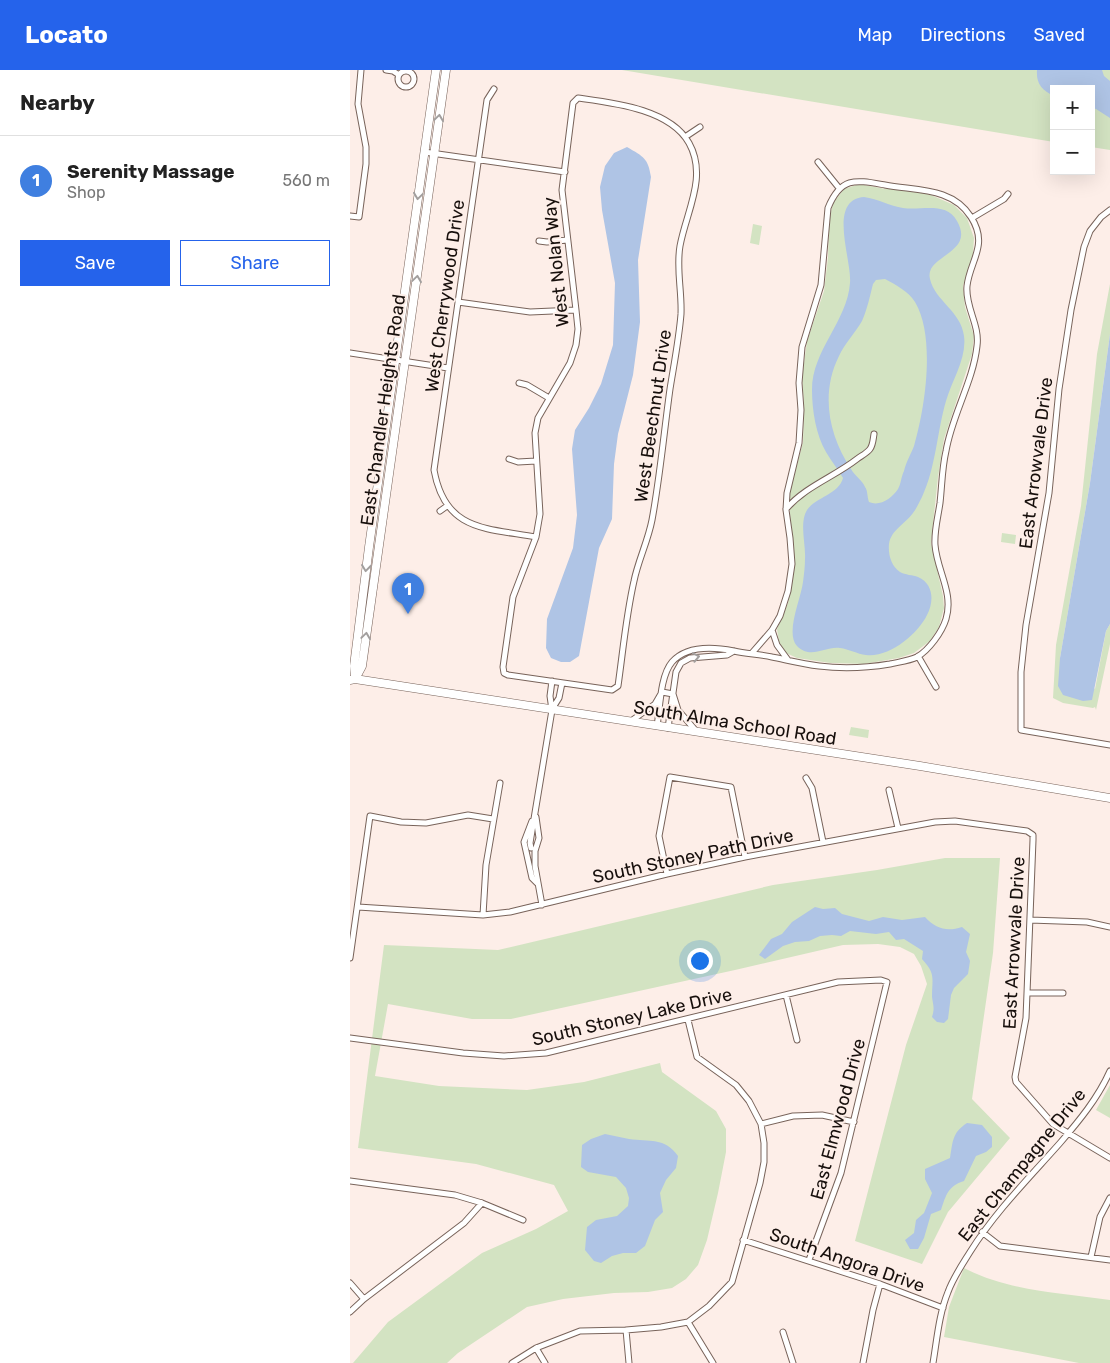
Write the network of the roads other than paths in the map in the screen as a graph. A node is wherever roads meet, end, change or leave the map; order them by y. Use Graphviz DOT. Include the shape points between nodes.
graph roads {
  1 [pos="361,70"];
  2 [pos="386,70"];
  3 [pos="436,70"];
  4 [pos="446,70"];
  5 [pos="399,74"];
  6 [pos="494,89"];
  7 [pos="700,127"];
  8 [pos="685,137"];
  9 [pos="424,152"];
  10 [pos="434,154"];
  11 [pos="478,160"];
  12 [pos="818,162"];
  13 [pos="564,172"];
  14 [pos="839,188"];
  15 [pos="1008,194"];
  16 [pos="1110,210"];
  17 [pos="350,216"];
  18 [pos="972,218"];
  19 [pos="567,240"];
  20 [pos="539,241"];
  21 [pos="458,302"];
  22 [pos="576,310"];
  23 [pos="350,353"];
  24 [pos="395,361"];
  25 [pos="405,362"];
  26 [pos="448,368"];
  27 [pos="518,383"];
  28 [pos="549,398"];
  29 [pos="874,434"];
  30 [pos="509,459"];
  31 [pos="536,461"];
  32 [pos="447,506"];
  33 [pos="786,510"];
  34 [pos="440,511"];
  35 [pos="536,536"];
  36 [pos="772,630"];
  37 [pos="734,651"];
  38 [pos="752,653"];
  39 [pos="918,656"];
  40 [pos="788,660"];
  41 [pos="669,666"];
  42 [pos="677,670"];
  43 [pos="352,678"];
  44 [pos="552,681"];
  45 [pos="562,683"];
  46 [pos="936,687"];
  47 [pos="662,692"];
  48 [pos="673,694"];
  49 [pos="552,710"];
  50 [pos="630,722"];
  51 [pos="657,726"];
  52 [pos="668,728"];
  53 [pos="699,733"];
  54 [pos="1110,745"];
  55 [pos="806,778"];
  56 [pos="500,783"];
  57 [pos="889,790"];
  58 [pos="1110,798"];
  59 [pos="493,819"];
  60 [pos="898,828"];
  61 [pos="1033,835"];
  62 [pos="823,842"];
  63 [pos="531,849"];
  64 [pos="745,857"];
  65 [pos="667,874"];
  66 [pos="537,883"];
  67 [pos="542,904"];
  68 [pos="358,907"];
  69 [pos="483,915"];
  70 [pos="1030,920"];
  71 [pos="1110,927"];
  72 [pos="350,958"];
  73 [pos="887,982"];
  74 [pos="1028,993"];
  75 [pos="1063,993"];
  76 [pos="786,995"];
  77 [pos="688,1020"];
  78 [pos="350,1038"];
  79 [pos="797,1040"];
  80 [pos="1110,1071"];
  81 [pos="854,1122"];
  82 [pos="761,1124"];
  83 [pos="1068,1133"];
  84 [pos="1110,1158"];
  85 [pos="350,1181"];
  86 [pos="1110,1198"];
  87 [pos="482,1203"];
  88 [pos="524,1220"];
  89 [pos="982,1232"];
  90 [pos="743,1240"];
  91 [pos="1091,1257"];
  92 [pos="809,1260"];
  93 [pos="1110,1260"];
  94 [pos="350,1283"];
  95 [pos="880,1284"];
  96 [pos="364,1298"];
  97 [pos="942,1308"];
  98 [pos="350,1312"];
  99 [pos="688,1322"];
  100 [pos="626,1330"];
  101 [pos="783,1332"];
  102 [pos="536,1348"];
  103 [pos="512,1363"];
  104 [pos="544,1363"];
  105 [pos="629,1363"];
  106 [pos="713,1363"];
  107 [pos="793,1363"];
  108 [pos="864,1363"];
  109 [pos="934,1363"];
  1 -- 17 [label="street" via="358,104 366,164 359,217"];
  2 -- 5 [label="street"];
  3 -- 9 [label="main road, East Chandler Heights Road"];
  10 -- 4 [label="main road, East Chandler Heights Road, one-way"];
  6 -- 11 [label="street, West Cherrywood Drive" via="487,100"];
  7 -- 8 [label="street"];
  8 -- 13 [label="street, West Nolan Way" via="674,125 648,112 578,98 573,103"];
  8 -- 45 [label="street, West Beechnut Drive" via="696,159 697,177 680,245 681,314 652,521 634,581 618,686 607,690"];
  9 -- 10 [label="street"];
  9 -- 24 [label="main road, East Chandler Heights Road, one-way"];
  10 -- 11 [label="street"];
  25 -- 10 [label="main road, East Chandler Heights Road, one-way"];
  11 -- 13 [label="street"];
  11 -- 21 [label="street, West Cherrywood Drive"];
  12 -- 14 [label="street"];
  13 -- 19 [label="street, West Nolan Way" via="562,190"];
  14 -- 18 [label="street" via="861,180 928,190 957,202"];
  14 -- 33 [label="street" via="828,208 821,285 802,347 799,443"];
  15 -- 18 [label="street"];
  16 -- 54 [label="street, East Arrowvale Drive" via="1090,231 1069,319 1049,492 1020,672 1020,730"];
  18 -- 39 [label="street" via="978,249 967,286 967,301 978,338 977,347 949,435 935,542 936,556 946,585 948,609 936,639"];
  19 -- 20 [label="street"];
  19 -- 22 [label="street, West Nolan Way"];
  21 -- 22 [label="street" via="530,312"];
  21 -- 26 [label="street, West Cherrywood Drive"];
  22 -- 28 [label="street, West Nolan Way" via="576,345 570,363"];
  23 -- 24 [label="street"];
  24 -- 25 [label="street"];
  24 -- 43 [label="main road, East Chandler Heights Road, one-way"];
  25 -- 26 [label="street"];
  43 -- 25 [label="main road, East Chandler Heights Road, one-way" via="362,666"];
  26 -- 32 [label="street, West Cherrywood Drive" via="434,470 437,487"];
  27 -- 28 [label="street"];
  28 -- 31 [label="street, West Nolan Way" via="538,418"];
  29 -- 33 [label="street" via="869,451 810,488"];
  30 -- 31 [label="street"];
  31 -- 35 [label="street, West Nolan Way" via="540,504"];
  32 -- 34 [label="street"];
  32 -- 35 [label="street" via="459,517 479,527"];
  33 -- 36 [label="street" via="792,564 788,591"];
  35 -- 44 [label="street, West Nolan Way" via="513,597 503,667 504,673"];
  36 -- 38 [label="street"];
  36 -- 40 [label="street" via="777,645"];
  37 -- 38 [label="street"];
  37 -- 41 [label="street" via="691,650 681,654"];
  42 -- 37 [label="street, one-way" via="690,658 727,655"];
  38 -- 40 [label="street"];
  39 -- 40 [label="street" via="863,667 822,666"];
  39 -- 46 [label="street"];
  41 -- 42 [label="street"];
  41 -- 47 [label="street"];
  42 -- 48 [label="street"];
  43 -- 49 [label="main road, South Alma School Road"];
  44 -- 45 [label="street"];
  44 -- 49 [label="street"];
  45 -- 49 [label="street" via="560,698"];
  47 -- 48 [label="street"];
  47 -- 50 [label="street" via="655,704"];
  47 -- 51 [label="street"];
  48 -- 52 [label="street"];
  48 -- 53 [label="street" via="678,710"];
  49 -- 50 [label="main road, South Alma School Road"];
  49 -- 63 [label="street"];
  50 -- 51 [label="main road, South Alma School Road"];
  51 -- 52 [label="main road, South Alma School Road"];
  52 -- 53 [label="main road, South Alma School Road"];
  53 -- 58 [label="main road, South Alma School Road"];
  55 -- 62 [label="street" via="812,788"];
  56 -- 59 [label="street"];
  57 -- 60 [label="street"];
  59 -- 68 [label="street" via="468,815 426,823 370,816"];
  59 -- 69 [label="street"];
  60 -- 61 [label="street, South Stoney Path Drive" via="955,821"];
  60 -- 62 [label="street, South Stoney Path Drive"];
  61 -- 70 [label="street, East Arrowvale Drive"];
  62 -- 64 [label="street, South Stoney Path Drive"];
  63 -- 66 [label="street"];
  63 -- 66 [label="street" via="528,856 532,878"];
  64 -- 65 [label="street, South Stoney Path Drive"];
  64 -- 65 [label="street" via="731,787 670,777 659,836"];
  65 -- 67 [label="street, South Stoney Path Drive"];
  66 -- 67 [label="street"];
  67 -- 69 [label="street, South Stoney Path Drive"];
  68 -- 69 [label="street, South Stoney Path Drive"];
  68 -- 72 [label="street"];
  70 -- 71 [label="street" via="1087,922"];
  70 -- 74 [label="street, East Arrowvale Drive"];
  73 -- 76 [label="street, South Stoney Lake Drive" via="844,981"];
  73 -- 81 [label="street, East Elmwood Drive"];
  74 -- 75 [label="street"];
  74 -- 83 [label="street, East Arrowvale Drive" via="1016,1082 1053,1124"];
  76 -- 77 [label="street, South Stoney Lake Drive"];
  76 -- 79 [label="street"];
  77 -- 78 [label="street, South Stoney Lake Drive" via="546,1053 504,1056"];
  77 -- 82 [label="street" via="697,1057 736,1085"];
  80 -- 83 [label="street, East Champagne Drive" via="1090,1105"];
  81 -- 82 [label="street" via="822,1115 793,1116"];
  81 -- 92 [label="street, East Elmwood Drive" via="841,1173"];
  82 -- 90 [label="street" via="764,1162"];
  83 -- 84 [label="street"];
  83 -- 89 [label="street, East Champagne Drive"];
  85 -- 87 [label="street" via="455,1195"];
  86 -- 91 [label="street" via="1100,1218"];
  87 -- 88 [label="street"];
  87 -- 96 [label="street" via="464,1224"];
  89 -- 91 [label="street" via="1000,1246"];
  89 -- 97 [label="street, East Champagne Drive" via="959,1268"];
  90 -- 92 [label="street, South Angora Drive"];
  90 -- 99 [label="street" via="732,1282"];
  91 -- 93 [label="street"];
  92 -- 95 [label="street, South Angora Drive"];
  94 -- 96 [label="street"];
  95 -- 97 [label="street, South Angora Drive"];
  95 -- 108 [label="street" via="872,1310"];
  96 -- 98 [label="street"];
  97 -- 109 [label="street, East Champagne Drive"];
  99 -- 100 [label="street"];
  99 -- 106 [label="street"];
  100 -- 102 [label="street" via="580,1331"];
  100 -- 105 [label="street"];
  101 -- 107 [label="street"];
  102 -- 103 [label="street"];
  102 -- 104 [label="street"];
}
